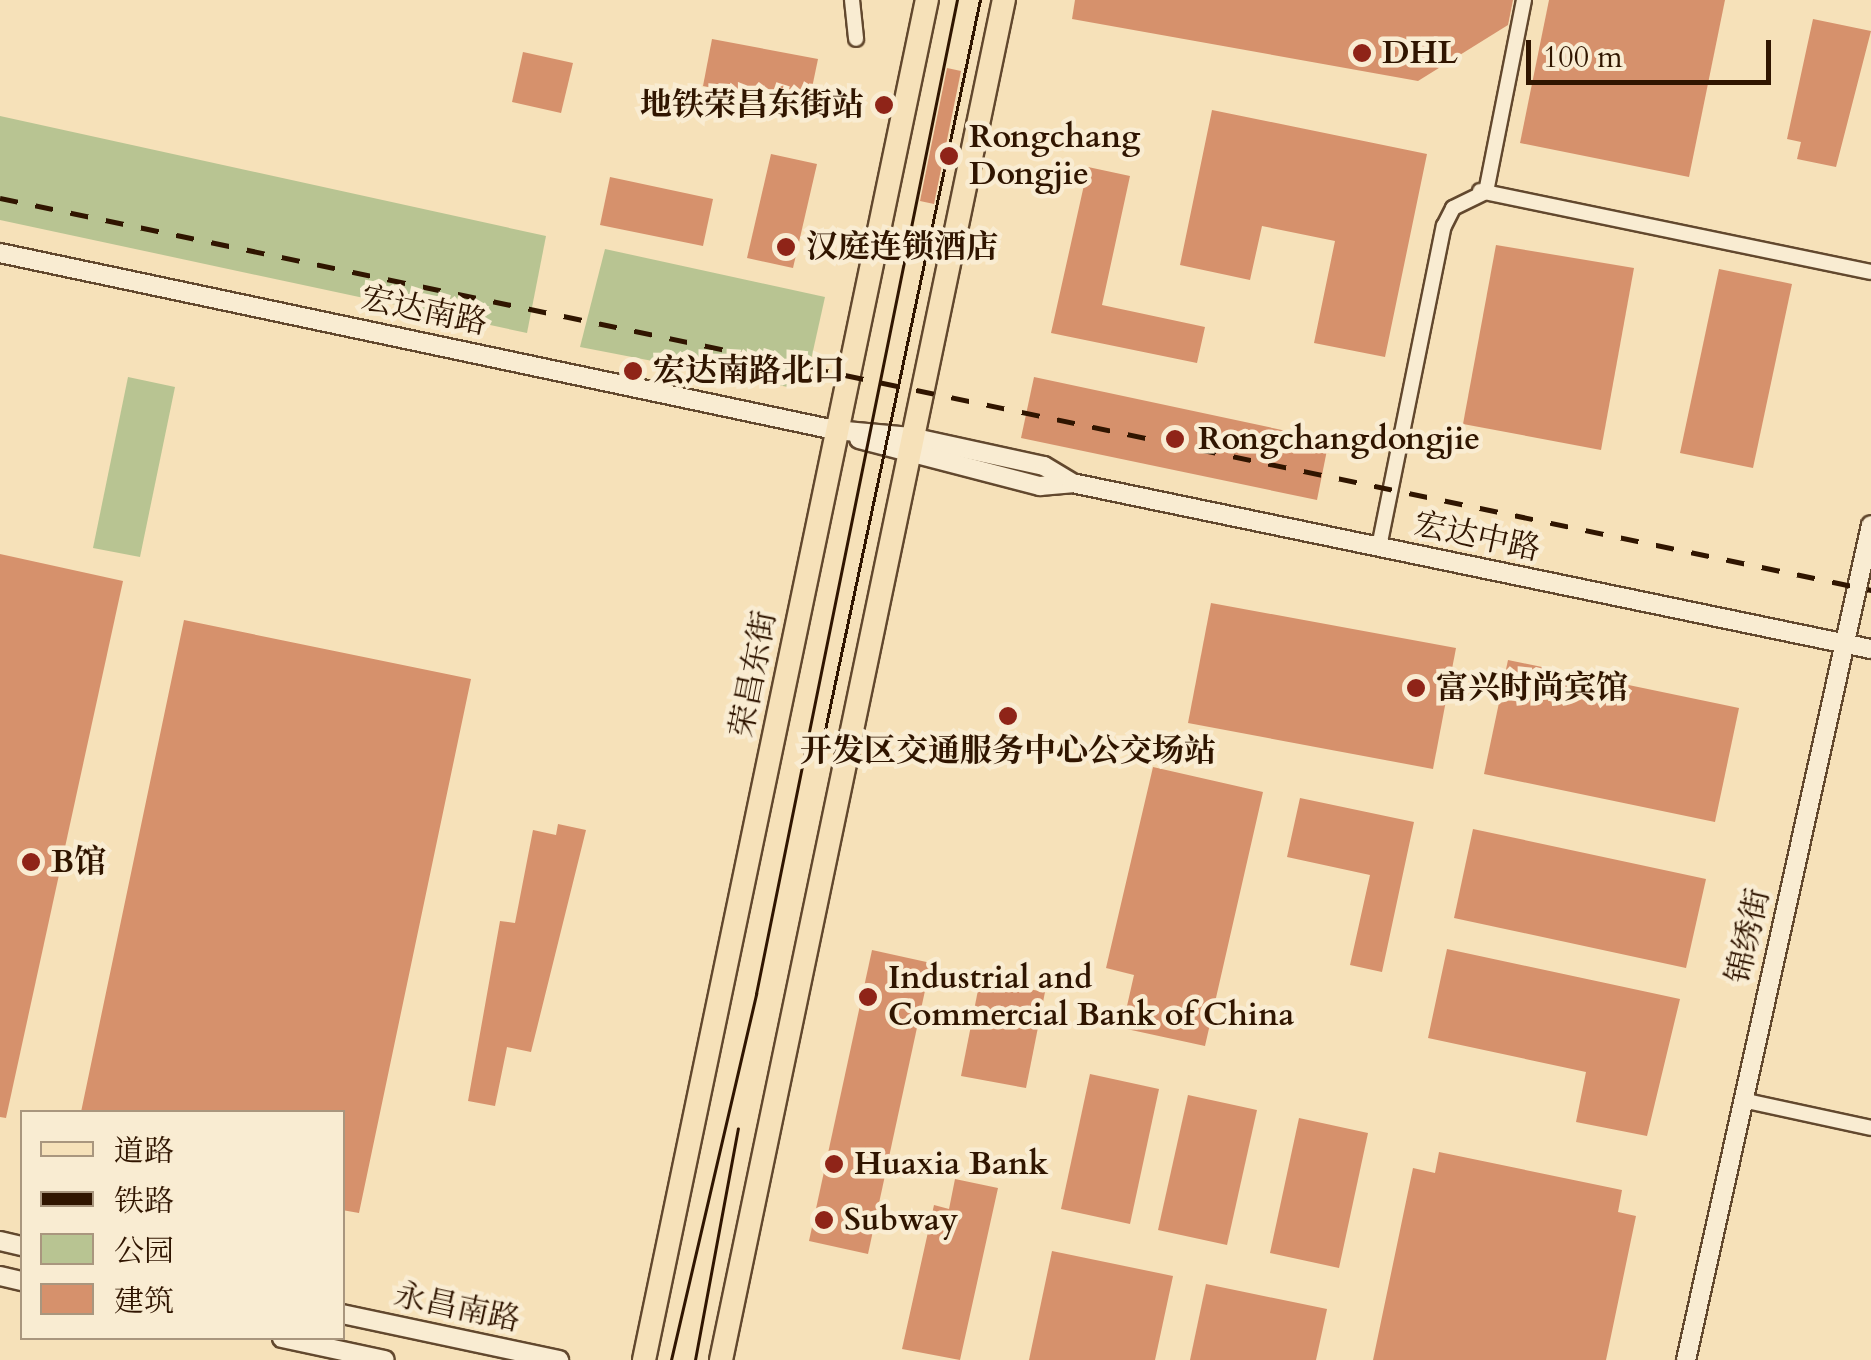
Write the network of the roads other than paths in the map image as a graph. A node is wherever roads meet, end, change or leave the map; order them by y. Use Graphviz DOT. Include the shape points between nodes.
graph roads {
  1 [pos="852,0"];
  2 [pos="927,0"];
  3 [pos="1004,0"];
  4 [pos="1524,0"];
  5 [pos="856,39"];
  6 [pos="1479,191"];
  7 [pos="0,253"];
  8 [pos="1871,272"];
  9 [pos="835,430"];
  10 [pos="909,447"];
  11 [pos="1871,525"];
  12 [pos="1378,547"];
  13 [pos="1846,644"];
  14 [pos="1871,649"];
  15 [pos="1742,1100"];
  16 [pos="1871,1128"];
  17 [pos="345,1315"];
  18 [pos="291,1340"];
  19 [pos="385,1360"];
  20 [pos="558,1360"];
  21 [pos="644,1360"];
  22 [pos="721,1360"];
  23 [pos="1686,1360"];
  1 -- 5 [label="street"];
  2 -- 9 [label="main road, 荣昌东街"];
  3 -- 10 [label="main road"];
  4 -- 6 [label="street"];
  6 -- 8 [label="street"];
  6 -- 12 [label="street" via="1453,208 1444,226"];
  7 -- 9 [label="street, 宏达南路"];
  9 -- 10 [label="street, 宏达南路"];
  9 -- 21 [label="main road, 荣昌东街"];
  10 -- 12 [label="street, 宏达中路" via="1040,486 1072,483"];
  10 -- 22 [label="main road"];
  11 -- 13 [label="street, 锦绣街"];
  12 -- 13 [label="street, 宏达中路"];
  13 -- 14 [label="street, 宏达中路"];
  13 -- 15 [label="street, 锦绣街"];
  15 -- 16 [label="street"];
  15 -- 23 [label="street, 锦绣街"];
  17 -- 20 [label="street, 永昌南路"];
  18 -- 19 [label="street, 永昌南路"];
}
